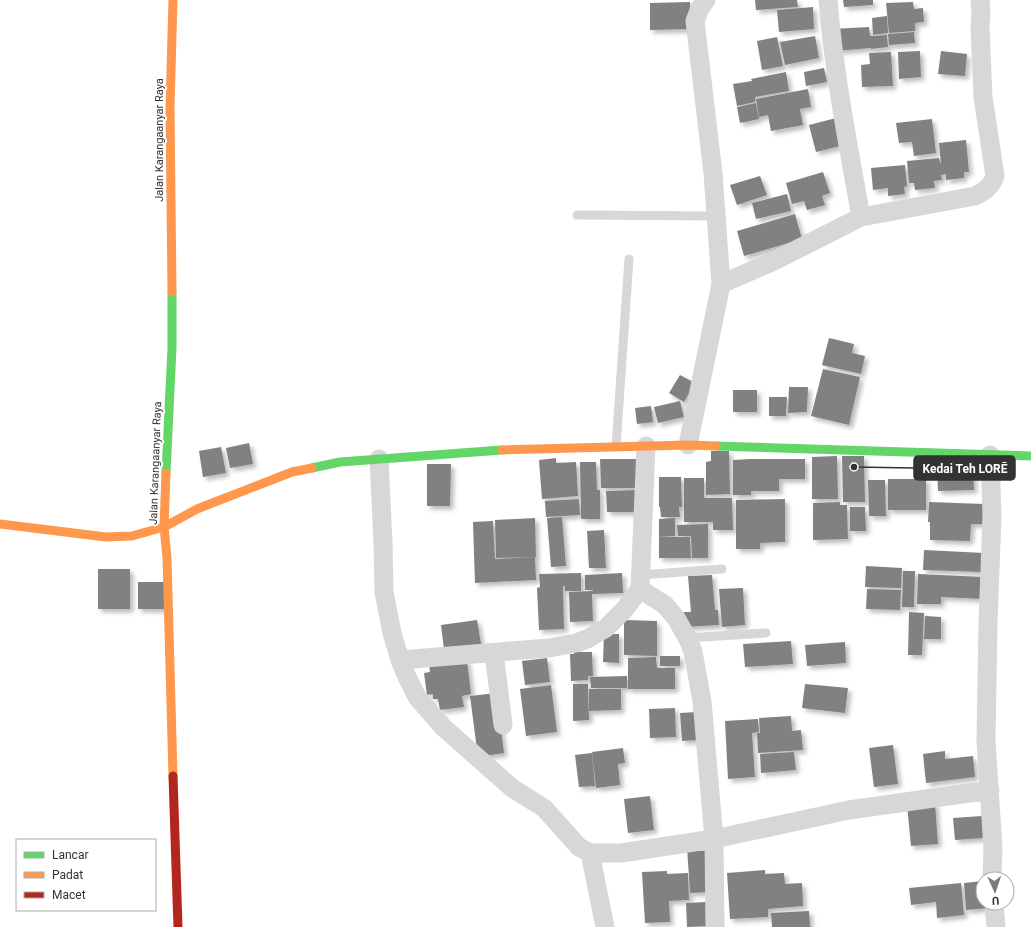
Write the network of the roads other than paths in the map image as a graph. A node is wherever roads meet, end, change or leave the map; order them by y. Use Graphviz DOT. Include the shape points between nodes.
graph roads {
  1 [pos="173,0"];
  2 [pos="706,0"];
  3 [pos="828,0"];
  4 [pos="980,0"];
  5 [pos="577,215"];
  6 [pos="716,216"];
  7 [pos="860,217"];
  8 [pos="629,259"];
  9 [pos="721,284"];
  10 [pos="688,445"];
  11 [pos="616,446"];
  12 [pos="646,446"];
  13 [pos="990,455"];
  14 [pos="1031,456"];
  15 [pos="379,459"];
  16 [pos="0,524"];
  17 [pos="164,526"];
  18 [pos="722,569"];
  19 [pos="640,582"];
  20 [pos="766,633"];
  21 [pos="687,638"];
  22 [pos="494,653"];
  23 [pos="400,660"];
  24 [pos="503,725"];
  25 [pos="990,790"];
  26 [pos="714,839"];
  27 [pos="590,853"];
  28 [pos="992,871"];
  29 [pos="995,911"];
  30 [pos="178,927"];
  31 [pos="605,927"];
  32 [pos="715,927"];
  33 [pos="996,927"];
  1 -- 17 [label="main road, Jalan Karangaanyar Raya" via="170,107 172,348"];
  2 -- 6 [label="street" via="696,21"];
  3 -- 7 [label="street" via="835,68"];
  4 -- 7 [label="street" via="983,97 995,176 993,183 985,192 975,196"];
  5 -- 6 [label="lane"];
  6 -- 9 [label="street"];
  7 -- 9 [label="street" via="774,261"];
  8 -- 11 [label="lane"];
  9 -- 10 [label="street"];
  10 -- 12 [label="main road"];
  10 -- 13 [label="main road"];
  11 -- 12 [label="main road"];
  11 -- 15 [label="main road" via="516,449"];
  12 -- 19 [label="street"];
  13 -- 14 [label="main road"];
  13 -- 25 [label="street" via="992,516 986,740"];
  15 -- 17 [label="main road" via="340,462 292,472 196,509"];
  15 -- 23 [label="street" via="384,592"];
  16 -- 17 [label="main road" via="106,538 132,536"];
  17 -- 30 [label="main road, Jalan Karangaanyar Raya"];
  18 -- 19 [label="lane"];
  19 -- 21 [label="street" via="676,618"];
  19 -- 22 [label="street" via="624,610 606,628 587,639 565,646"];
  20 -- 21 [label="lane"];
  21 -- 26 [label="street" via="693,652 702,701"];
  22 -- 23 [label="street"];
  22 -- 24 [label="street"];
  23 -- 27 [label="street" via="417,697 442,727 512,788 544,808 579,847"];
  25 -- 26 [label="street" via="849,810"];
  25 -- 28 [label="street"];
  26 -- 27 [label="street" via="621,853"];
  26 -- 32 [label="street"];
  27 -- 31 [label="street"];
  29 -- 33 [label="street"];
}
